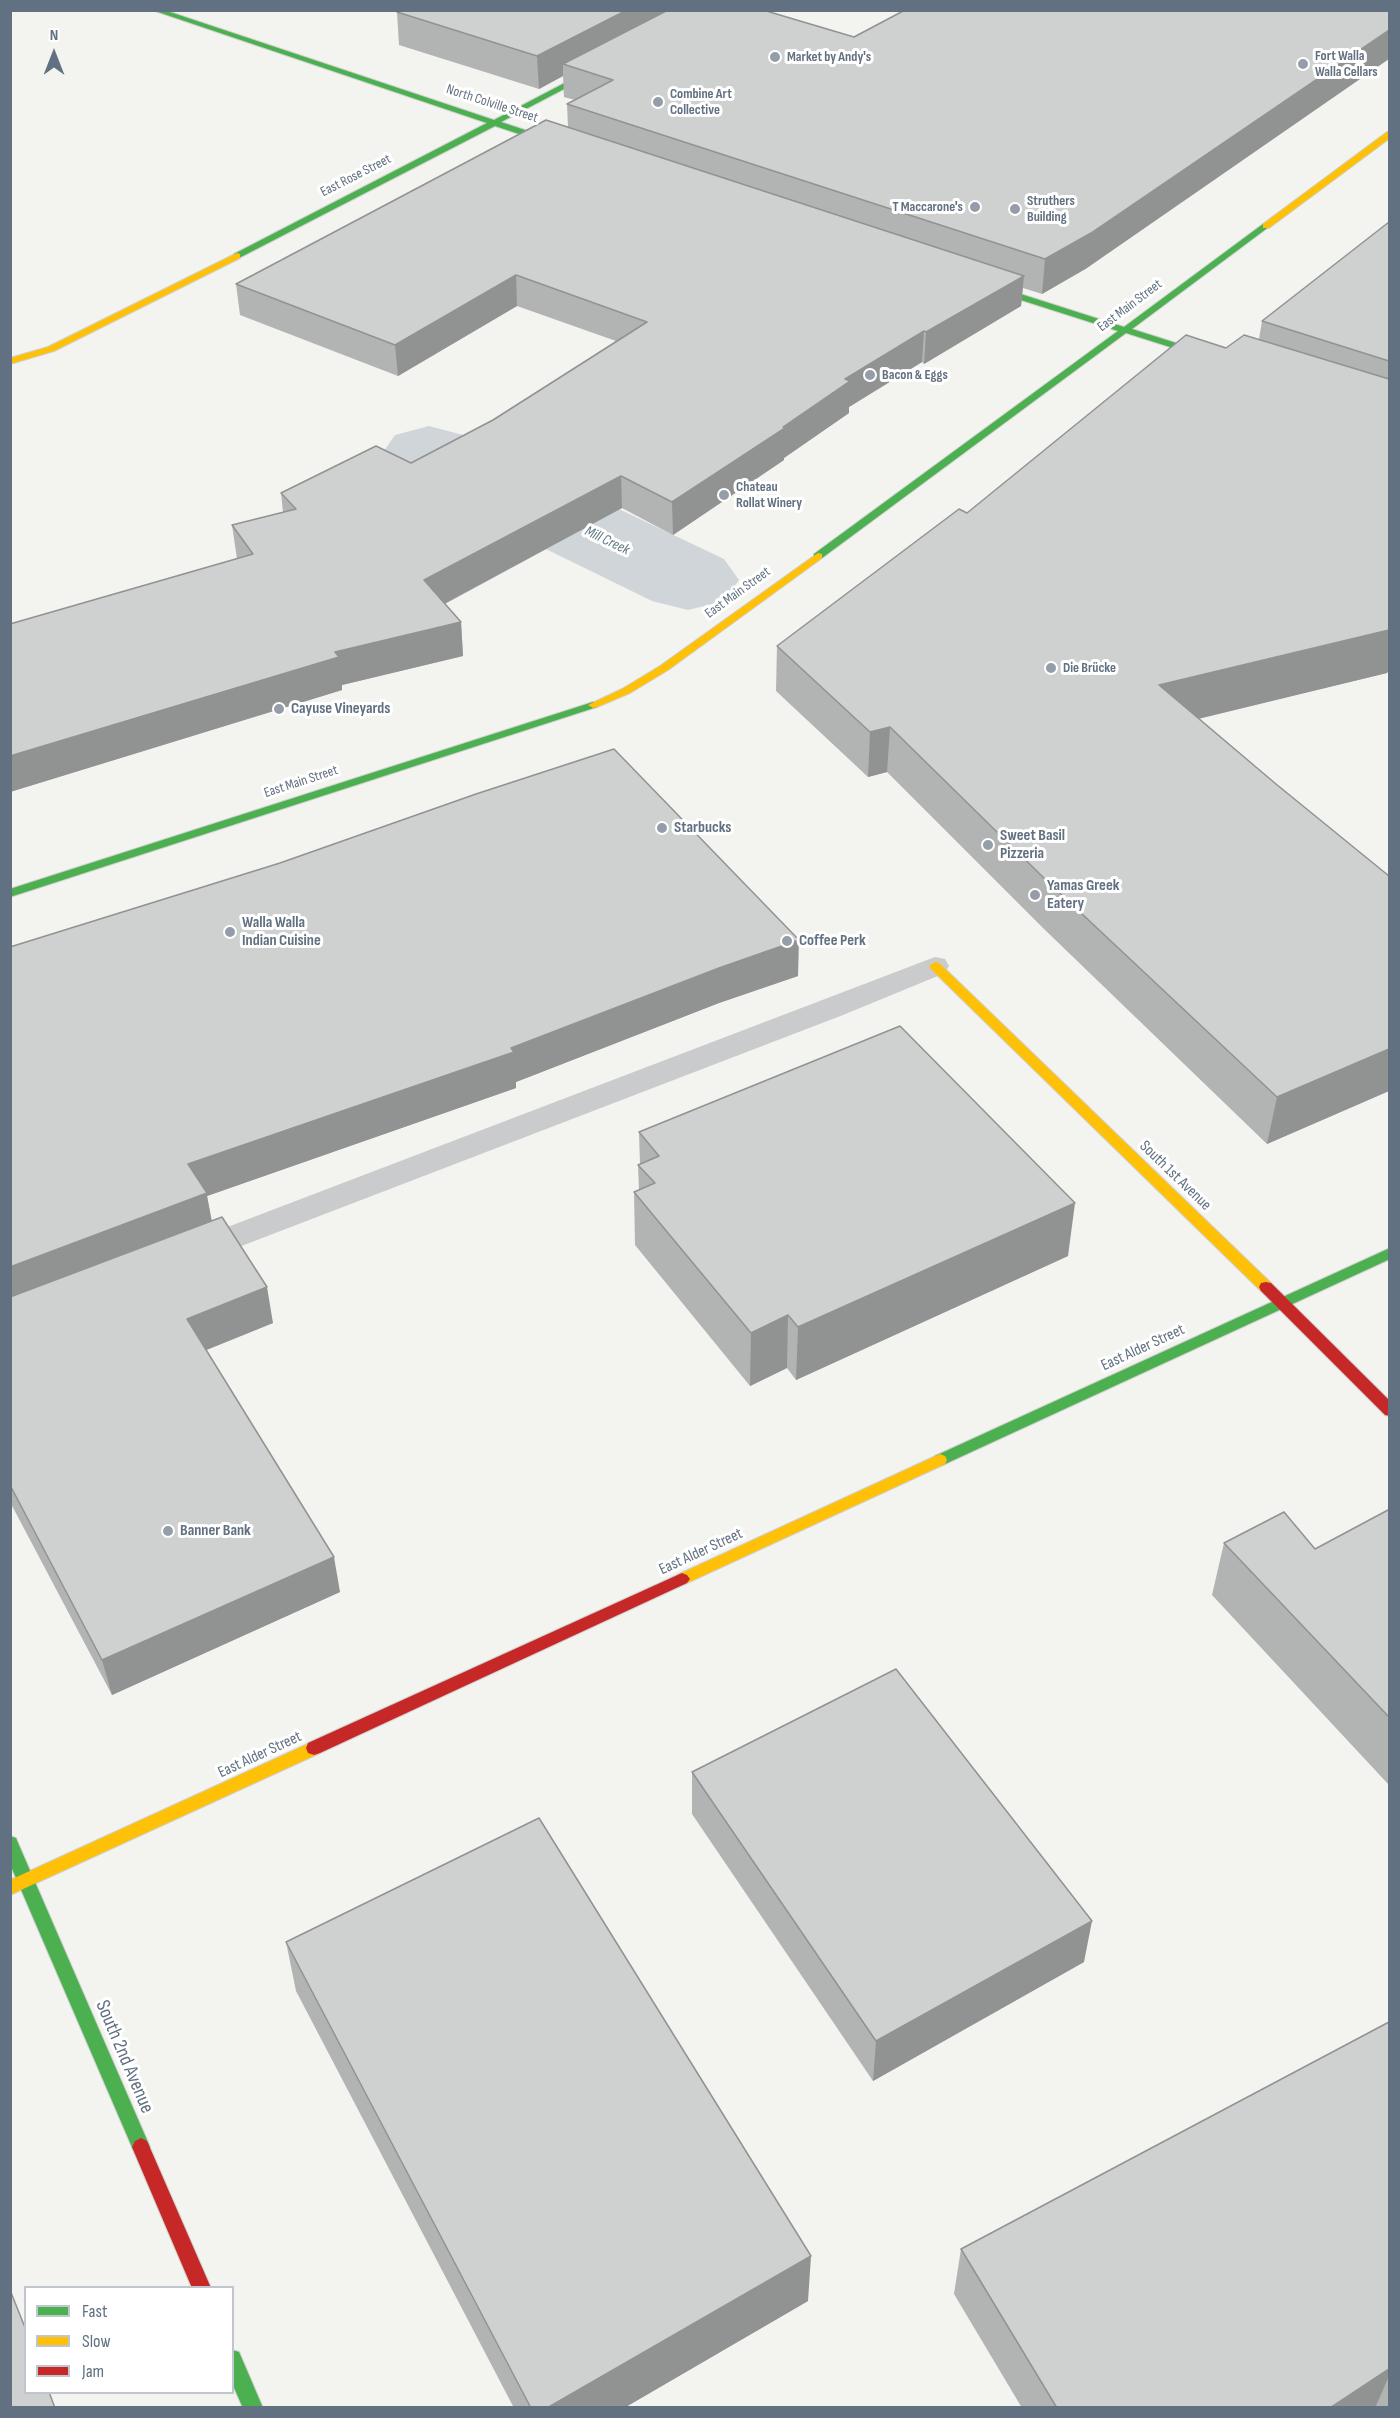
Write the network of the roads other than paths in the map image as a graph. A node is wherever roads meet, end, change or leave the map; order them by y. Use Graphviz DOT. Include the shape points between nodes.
graph roads {
  1 [pos="155,10"];
  2 [pos="619,59"];
  3 [pos="495,123"];
  4 [pos="1389,134"];
  5 [pos="574,149"];
  6 [pos="967,279"];
  7 [pos="1126,331"];
  8 [pos="10,361"];
  9 [pos="1227,362"];
  10 [pos="10,893"];
  11 [pos="935,966"];
  12 [pos="1389,1253"];
  13 [pos="166,1262"];
  14 [pos="1282,1303"];
  15 [pos="1389,1411"];
  16 [pos="10,1843"];
  17 [pos="27,1880"];
  18 [pos="10,1888"];
  19 [pos="201,2286"];
  20 [pos="234,2364"];
  21 [pos="253,2408"];
  1 -- 3 [label="main road, North Colville Street"];
  2 -- 3 [label="main road, East Rose Street"];
  3 -- 5 [label="main road, North Colville Street"];
  3 -- 8 [label="main road, East Rose Street" via="157,297 51,349"];
  4 -- 7 [label="main road, East Main Street"];
  6 -- 7 [label="main road"];
  7 -- 9 [label="main road"];
  7 -- 10 [label="main road, East Main Street" via="664,668 626,691 591,706"];
  11 -- 13 [label="lane"];
  11 -- 14 [label="main road, South 1st Avenue"];
  12 -- 14 [label="main road, East Alder Street"];
  14 -- 15 [label="main road, South 1st Avenue"];
  14 -- 17 [label="main road, East Alder Street"];
  16 -- 17 [label="main road, South 2nd Avenue"];
  17 -- 18 [label="main road, East Alder Street"];
  17 -- 19 [label="main road, South 2nd Avenue"];
  20 -- 21 [label="main road"];
}
